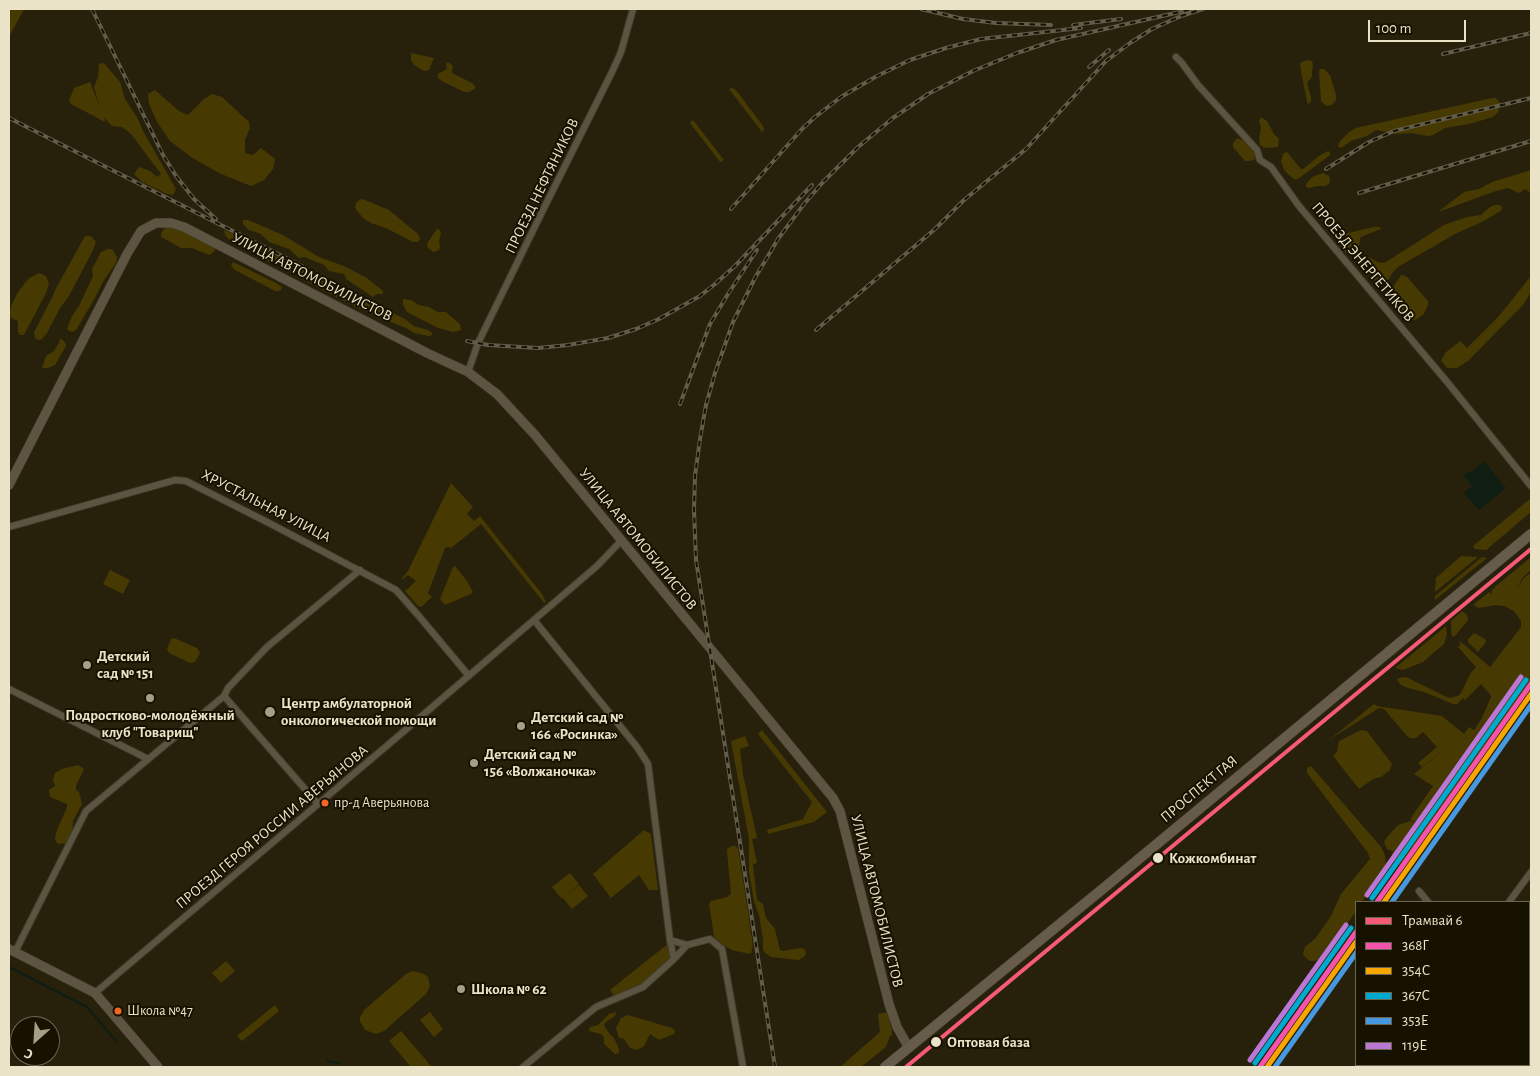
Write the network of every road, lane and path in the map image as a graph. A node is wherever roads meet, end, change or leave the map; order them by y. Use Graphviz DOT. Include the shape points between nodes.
graph roads {
  1 [pos="633,9"];
  2 [pos="1176,57"];
  3 [pos="468,372"];
  4 [pos="9,485"];
  5 [pos="1531,486"];
  6 [pos="9,527"];
  7 [pos="1531,534"];
  8 [pos="621,541"];
  9 [pos="360,570"];
  10 [pos="534,620"];
  11 [pos="468,676"];
  12 [pos="9,689"];
  13 [pos="224,696"];
  14 [pos="148,758"];
  15 [pos="318,804"];
  16 [pos="1531,872"];
  17 [pos="1419,891"];
  18 [pos="1511,899"];
  19 [pos="1427,901"];
  20 [pos="670,940"];
  21 [pos="687,945"];
  22 [pos="12,951"];
  23 [pos="674,959"];
  24 [pos="95,993"];
  25 [pos="909,1048"];
  26 [pos="158,1067"];
  27 [pos="523,1067"];
  28 [pos="743,1067"];
  29 [pos="885,1067"];
  1 -- 3 [label="street, ПРОЕЗД НЕФТЯНИКОВ" via="613,70 478,343"];
  2 -- 5 [label="street, ПРОЕЗД ЭНЕРГЕТИКОВ" via="1257,150 1260,160 1271,167 1299,206"];
  3 -- 4 [label="street, УЛИЦА АВТОМОБИЛИСТОВ" via="184,227 171,222 156,223 141,232 127,254"];
  3 -- 8 [label="street, УЛИЦА АВТОМОБИЛИСТОВ" via="518,414"];
  6 -- 9 [label="street, ХРУСТАЛЬНАЯ УЛИЦА" via="181,480"];
  7 -- 25 [label="main road, ПРОСПЕКТ ГАЯ"];
  8 -- 10 [label="street, ПРОЕЗД ГЕРОЯ РОССИИ АВЕРЬЯНОВА"];
  8 -- 25 [label="street, УЛИЦА АВТОМОБИЛИСТОВ" via="833,798 840,811 889,1004"];
  9 -- 11 [label="street, ХРУСТАЛЬНАЯ УЛИЦА" via="396,590"];
  9 -- 13 [label="street" via="267,648"];
  10 -- 11 [label="street, ПРОЕЗД ГЕРОЯ РОССИИ АВЕРЬЯНОВА"];
  10 -- 20 [label="street" via="648,764"];
  11 -- 15 [label="street, ПРОЕЗД ГЕРОЯ РОССИИ АВЕРЬЯНОВА"];
  12 -- 14 [label="street"];
  13 -- 14 [label="street"];
  13 -- 15 [label="street"];
  14 -- 22 [label="street" via="86,811"];
  15 -- 24 [label="street, ПРОЕЗД ГЕРОЯ РОССИИ АВЕРЬЯНОВА"];
  16 -- 18 [label="street"];
  17 -- 19 [label="street"];
  20 -- 21 [label="street"];
  20 -- 23 [label="street"];
  21 -- 23 [label="street"];
  21 -- 28 [label="street" via="710,939 722,949"];
  22 -- 24 [label="street"];
  23 -- 27 [label="street" via="642,987 596,1007"];
  24 -- 26 [label="street"];
  25 -- 29 [label="main road, ПРОСПЕКТ ГАЯ"];
}
